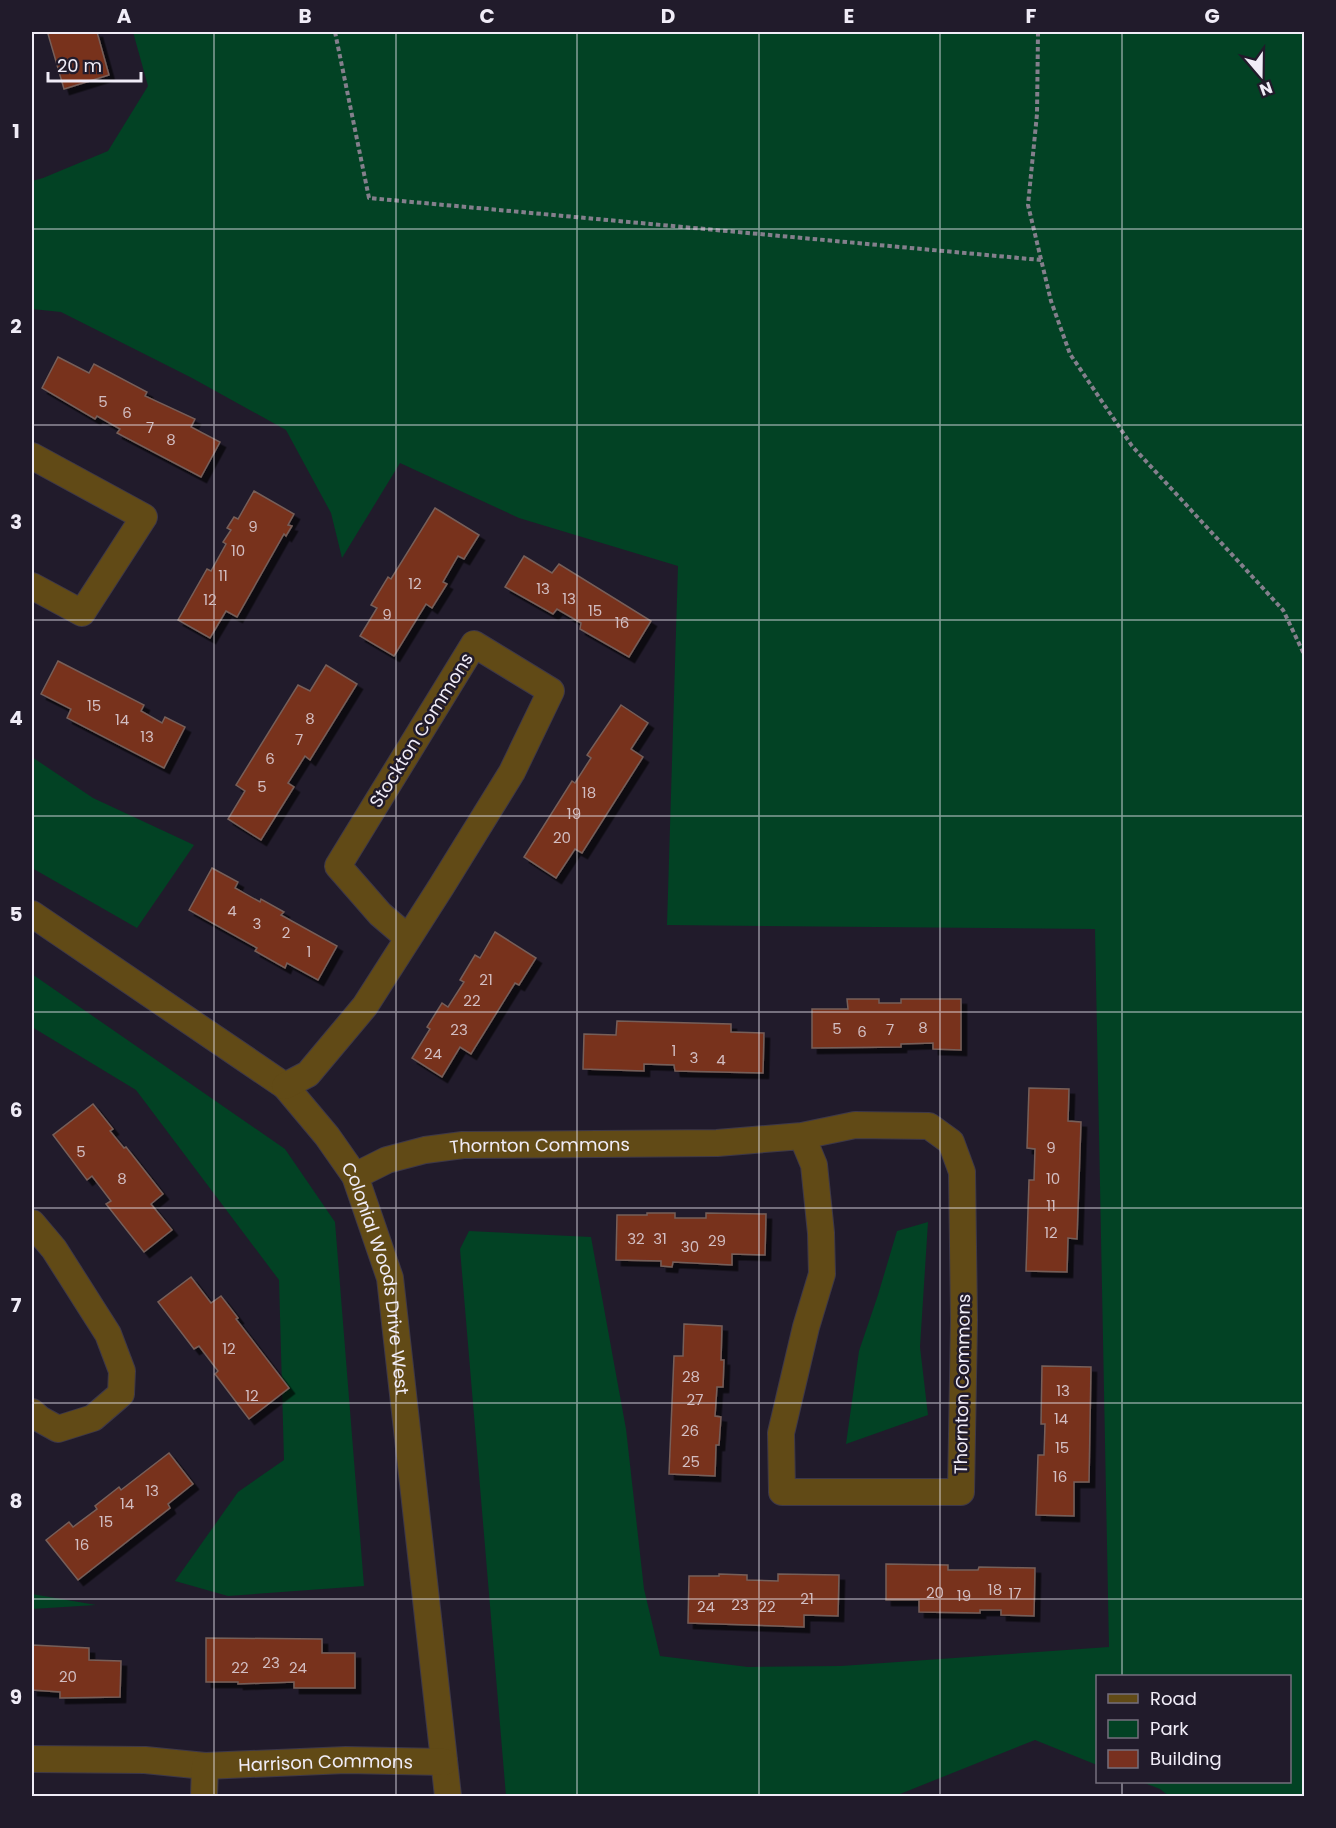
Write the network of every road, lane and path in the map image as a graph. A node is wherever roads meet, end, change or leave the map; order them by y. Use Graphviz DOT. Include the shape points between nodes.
graph roads {
  1 [pos="335,32"];
  2 [pos="1038,32"];
  3 [pos="1041,260"];
  4 [pos="32,456"];
  5 [pos="32,586"];
  6 [pos="1305,654"];
  7 [pos="32,914"];
  8 [pos="408,938"];
  9 [pos="285,1086"];
  10 [pos="802,1136"];
  11 [pos="355,1176"];
  12 [pos="32,1223"];
  13 [pos="32,1412"];
  14 [pos="32,1759"];
  15 [pos="444,1762"];
  16 [pos="206,1766"];
  17 [pos="204,1797"];
  18 [pos="448,1797"];
  1 -- 3 [label="path" via="369,198"];
  2 -- 3 [label="path" via="1037,114 1028,206"];
  3 -- 6 [label="path" via="1070,354 1132,446 1283,610"];
  4 -- 5 [label="street" via="144,517 82,613"];
  7 -- 9 [label="street, Colonial Woods Drive West"];
  8 -- 8 [label="street, Stockton Commons" via="512,772 551,691 474,644 338,866 380,914"];
  8 -- 9 [label="street, Stockton Commons" via="365,1006 308,1074"];
  9 -- 11 [label="street, Colonial Woods Drive West"];
  10 -- 10 [label="street, Thornton Commons" via="855,1125 929,1126 951,1142 962,1172 961,1492 782,1492 781,1433 822,1274 814,1165"];
  10 -- 11 [label="street, Thornton Commons" via="717,1143 463,1145 387,1160"];
  11 -- 15 [label="street, Colonial Woods Drive West" via="390,1278"];
  12 -- 13 [label="street" via="54,1249 108,1334 122,1371 121,1394 93,1418 58,1429"];
  14 -- 16 [label="street, Harrison Commons" via="145,1760"];
  15 -- 16 [label="street, Harrison Commons" via="346,1760"];
  15 -- 18 [label="street, Colonial Woods Drive West"];
  16 -- 17 [label="street"];
}
